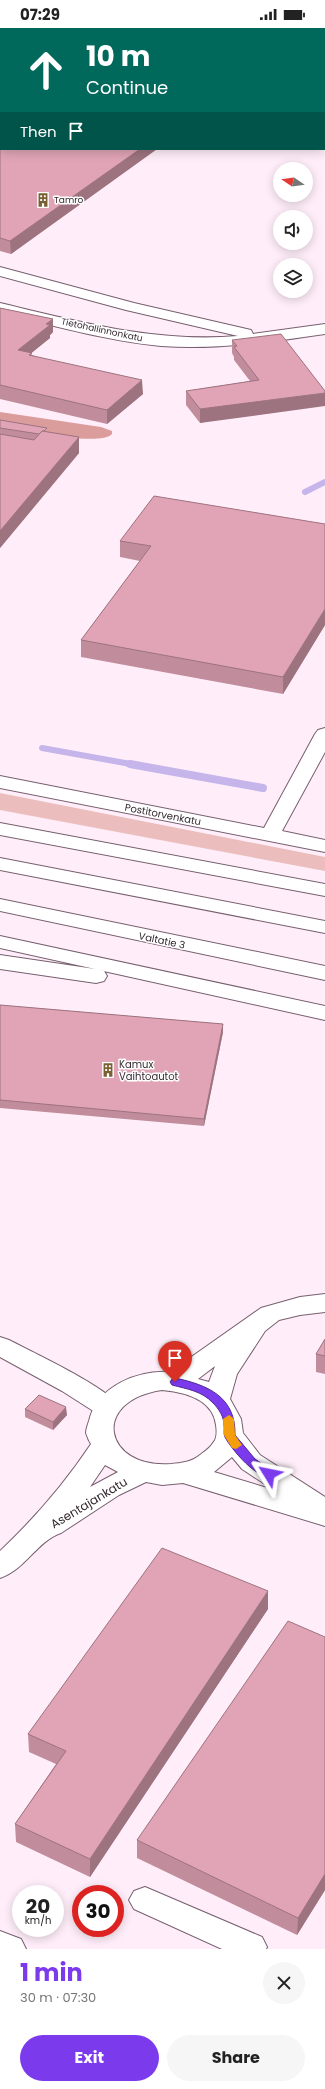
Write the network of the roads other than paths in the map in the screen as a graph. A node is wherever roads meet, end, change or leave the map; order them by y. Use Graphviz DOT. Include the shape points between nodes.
graph roads {
  1 [pos="0,271"];
  2 [pos="0,308"];
  3 [pos="319,330"];
  4 [pos="325,734"];
  5 [pos="0,782"];
  6 [pos="0,829"];
  7 [pos="270,835"];
  8 [pos="325,846"];
  9 [pos="0,864"];
  10 [pos="325,890"];
  11 [pos="0,906"];
  12 [pos="325,927"];
  13 [pos="0,942"];
  14 [pos="0,962"];
  15 [pos="325,973"];
  16 [pos="183,983"];
  17 [pos="325,1013"];
  18 [pos="325,1303"];
  19 [pos="256,1324"];
  20 [pos="0,1346"];
  21 [pos="175,1382"];
  22 [pos="217,1400"];
  23 [pos="107,1407"];
  24 [pos="230,1435"];
  25 [pos="104,1445"];
  26 [pos="141,1473"];
  27 [pos="186,1474"];
  28 [pos="325,1511"];
  29 [pos="325,1516"];
  30 [pos="37,1533"];
  31 [pos="0,1567"];
  32 [pos="145,1900"];
  33 [pos="250,1949"];
  1 -- 3 [label="main road" via="131,307 248,333"];
  2 -- 3 [label="main road, Tietohallinnonkatu" via="137,338 184,342 255,340"];
  4 -- 7 [label="main road"];
  5 -- 7 [label="main road, Postitorvenkatu"];
  6 -- 10 [label="main road"];
  7 -- 8 [label="main road, Postitorvenkatu"];
  9 -- 12 [label="main road"];
  11 -- 15 [label="main road, Valtatie 3"];
  13 -- 16 [label="main road"];
  14 -- 16 [label="main road" via="117,980"];
  16 -- 17 [label="main road"];
  18 -- 19 [label="main road" via="270,1314"];
  19 -- 21 [label="main road"];
  19 -- 22 [label="main road" via="224,1373"];
  20 -- 23 [label="main road" via="71,1384"];
  21 -- 22 [label="main road" via="191,1385"];
  21 -- 23 [label="main road" via="136,1386 115,1398"];
  22 -- 24 [label="main road" via="226,1411"];
  23 -- 25 [label="main road" via="101,1419 100,1432"];
  24 -- 27 [label="main road" via="215,1459"];
  24 -- 28 [label="main road" via="251,1462"];
  25 -- 26 [label="main road" via="114,1458"];
  25 -- 30 [label="main road, Asentajankatu" via="86,1473"];
  26 -- 27 [label="main road" via="162,1476"];
  26 -- 30 [label="main road, Asentajankatu" via="109,1488 59,1522"];
  27 -- 29 [label="main road"];
  30 -- 31 [label="main road, Asentajankatu"];
  32 -- 33 [label="main road" via="251,1947"];
}
